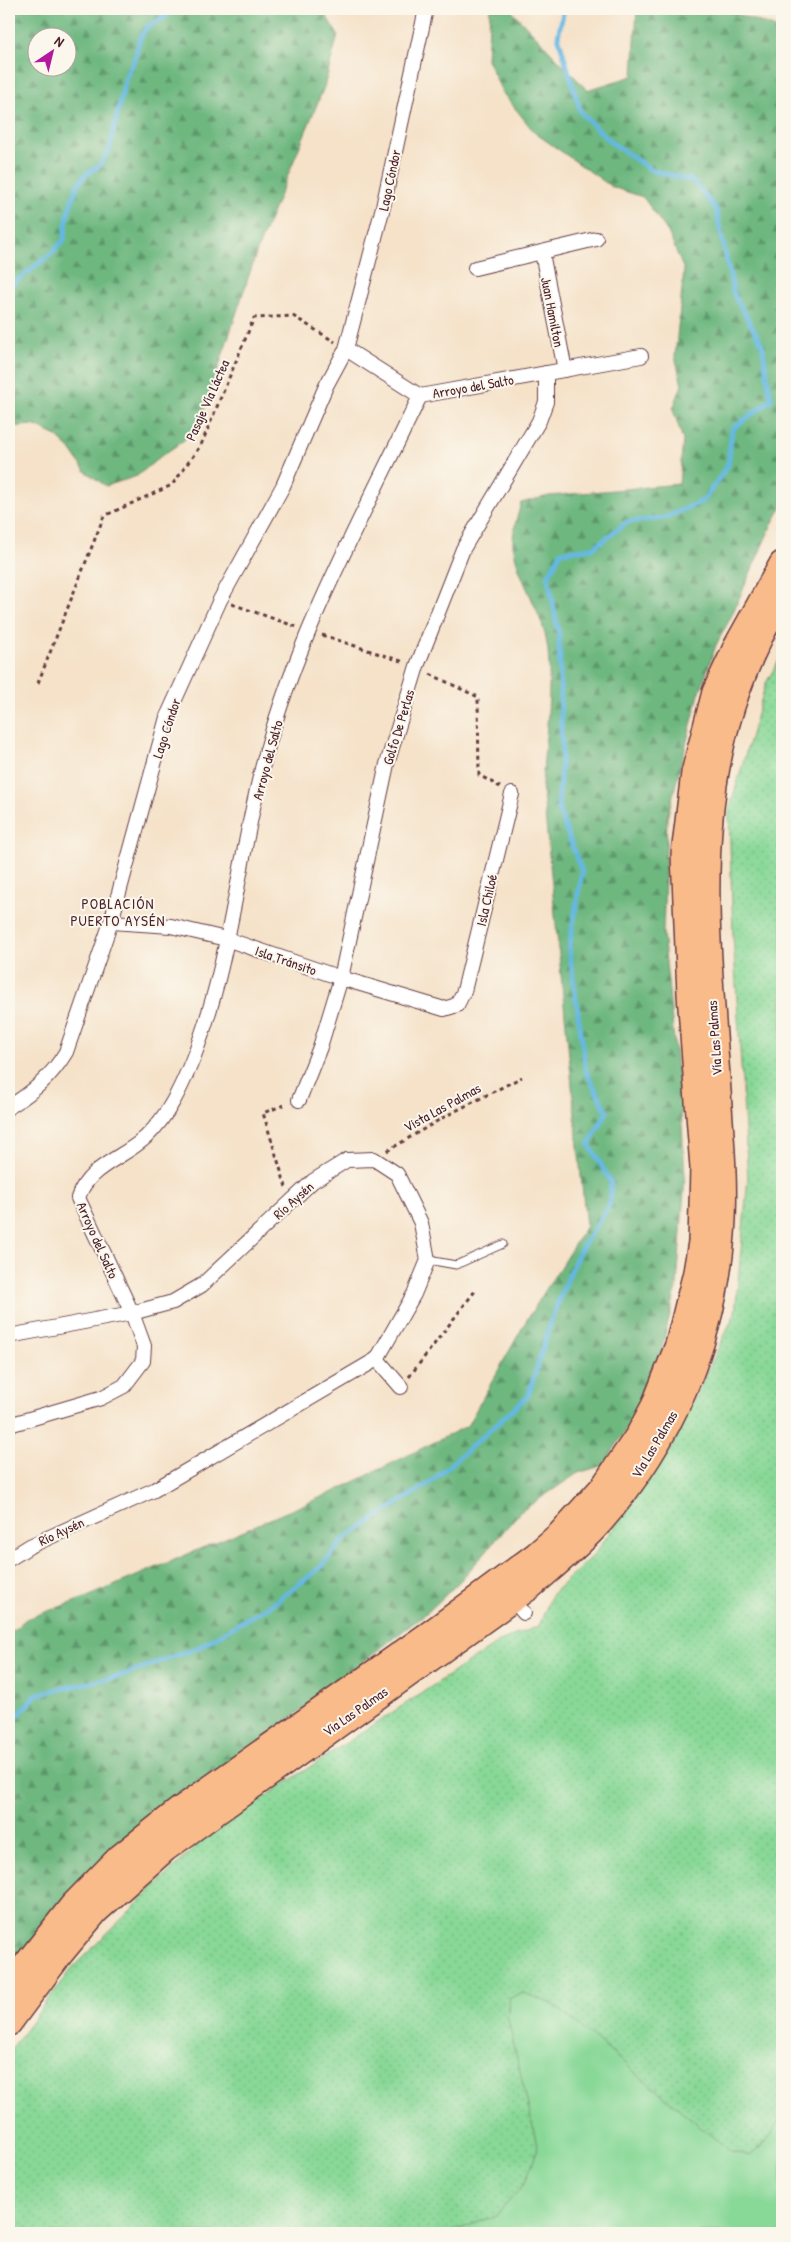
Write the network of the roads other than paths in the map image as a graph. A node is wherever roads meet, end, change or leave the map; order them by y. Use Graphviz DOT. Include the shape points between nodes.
graph roads {
  1 [pos="426,9"];
  2 [pos="596,239"];
  3 [pos="542,253"];
  4 [pos="475,268"];
  5 [pos="346,349"];
  6 [pos="641,356"];
  7 [pos="565,370"];
  8 [pos="546,374"];
  9 [pos="420,396"];
  10 [pos="781,565"];
  11 [pos="782,597"];
  12 [pos="512,794"];
  13 [pos="111,922"];
  14 [pos="226,940"];
  15 [pos="341,978"];
  16 [pos="457,1005"];
  17 [pos="299,1100"];
  18 [pos="9,1107"];
  19 [pos="503,1244"];
  20 [pos="428,1260"];
  21 [pos="132,1313"];
  22 [pos="9,1336"];
  23 [pos="377,1358"];
  24 [pos="401,1387"];
  25 [pos="9,1425"];
  26 [pos="9,1559"];
  27 [pos="9,1986"];
  28 [pos="9,2023"];
  1 -- 5 [label="street, Lago Cóndor" via="383,207"];
  2 -- 3 [label="street"];
  3 -- 4 [label="street"];
  3 -- 7 [label="street, Juan Hamilton"];
  5 -- 9 [label="street"];
  5 -- 13 [label="street, Lago Cóndor" via="326,386 283,486 220,600 167,717"];
  6 -- 7 [label="street, Arroyo del Salto"];
  7 -- 8 [label="street, Arroyo del Salto"];
  8 -- 9 [label="street, Arroyo del Salto"];
  8 -- 15 [label="street, Golfo De Perlas" via="546,402 539,421 463,549 417,666 387,764"];
  9 -- 14 [label="street, Arroyo del Salto" via="308,630 265,756"];
  10 -- 27 [label="highway, Vía Las Palmas" via="718,685 694,773 684,854 704,1190 701,1242 668,1376 639,1434 593,1499 536,1554 424,1638 178,1811 120,1857 73,1905"];
  11 -- 28 [label="highway, Vía Las Palmas" via="762,633 735,696 716,763 710,799 706,871 708,950 724,1182 719,1265 708,1324 674,1413 641,1470 621,1497 518,1607 302,1749 165,1849 96,1910"];
  12 -- 16 [label="street, Isla Chiloé" via="464,991"];
  13 -- 14 [label="street, Isla Tránsito" via="171,926"];
  13 -- 18 [label="street, Lago Cóndor" via="66,1052 55,1070 34,1092"];
  14 -- 15 [label="street, Isla Tránsito"];
  14 -- 21 [label="street, Arroyo del Salto" via="197,1045 181,1088 146,1138 88,1179 78,1198"];
  15 -- 16 [label="street, Isla Tránsito" via="444,1009"];
  15 -- 17 [label="street, Golfo De Perlas" via="320,1047"];
  19 -- 20 [label="lane" via="456,1265"];
  20 -- 21 [label="street, Río Aysén" via="421,1222 397,1174 374,1159 347,1160 313,1181 202,1284 173,1302"];
  20 -- 23 [label="street, Río Aysén" via="414,1294"];
  21 -- 22 [label="street, Río Aysén"];
  21 -- 25 [label="street" via="144,1346 144,1361 124,1386 101,1398"];
  23 -- 24 [label="street"];
  23 -- 26 [label="street, Río Aysén" via="154,1490 30,1546"];
}
